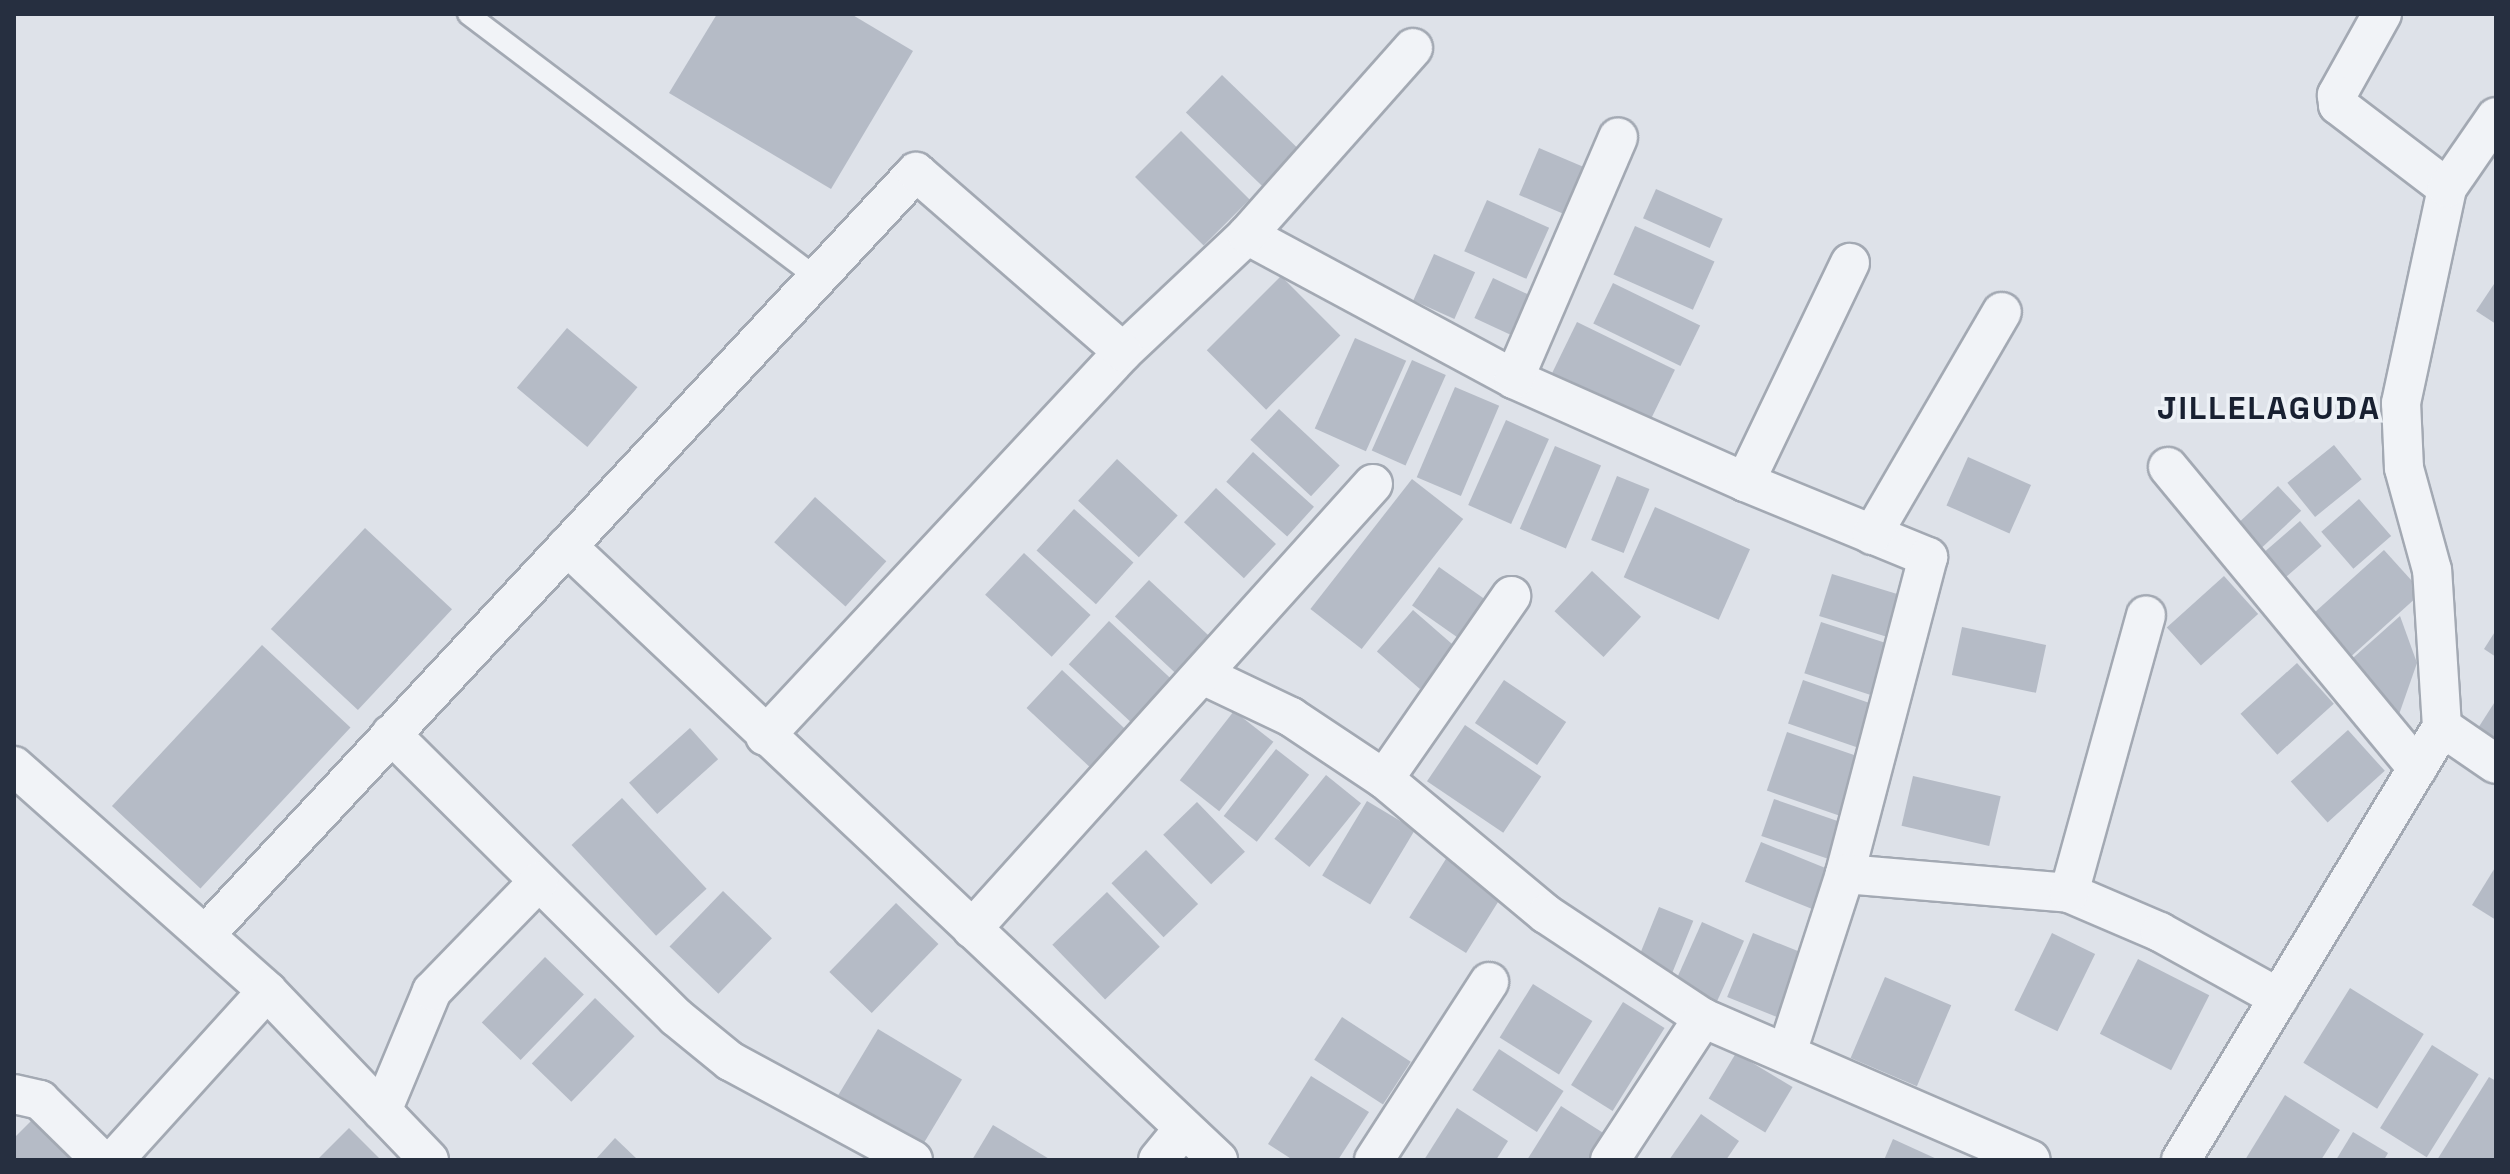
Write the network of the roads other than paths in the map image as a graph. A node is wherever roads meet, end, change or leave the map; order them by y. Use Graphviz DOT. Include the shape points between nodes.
graph roads {
  1 [pos="468,14"];
  2 [pos="2382,14"];
  3 [pos="1413,48"];
  4 [pos="2496,117"];
  5 [pos="1618,137"];
  6 [pos="2447,188"];
  7 [pos="1247,235"];
  8 [pos="1850,263"];
  9 [pos="817,278"];
  10 [pos="2002,312"];
  11 [pos="1123,352"];
  12 [pos="1514,379"];
  13 [pos="2168,467"];
  14 [pos="1745,482"];
  15 [pos="1373,484"];
  16 [pos="1872,535"];
  17 [pos="567,546"];
  18 [pos="1511,596"];
  19 [pos="2146,615"];
  20 [pos="1203,675"];
  21 [pos="2442,727"];
  22 [pos="391,734"];
  23 [pos="765,736"];
  24 [pos="2496,764"];
  25 [pos="2417,768"];
  26 [pos="1384,779"];
  27 [pos="18,780"];
  28 [pos="1845,874"];
  29 [pos="539,881"];
  30 [pos="2069,893"];
  31 [pos="972,929"];
  32 [pos="205,935"];
  33 [pos="1489,982"];
  34 [pos="267,991"];
  35 [pos="2279,998"];
  36 [pos="1703,1018"];
  37 [pos="1787,1053"];
  38 [pos="14,1094"];
  39 [pos="382,1111"];
  40 [pos="1184,1128"];
  41 [pos="101,1160"];
  42 [pos="114,1160"];
  43 [pos="429,1160"];
  44 [pos="913,1160"];
  45 [pos="1158,1160"];
  46 [pos="1218,1160"];
  47 [pos="1374,1160"];
  48 [pos="1610,1160"];
  49 [pos="2031,1160"];
  50 [pos="2181,1160"];
  1 -- 9 [label="lane"];
  2 -- 6 [label="street" via="2337,95 2338,105"];
  3 -- 7 [label="street"];
  4 -- 6 [label="street"];
  5 -- 12 [label="street"];
  6 -- 21 [label="street" via="2401,403 2404,468 2432,570"];
  7 -- 11 [label="street"];
  7 -- 12 [label="street"];
  8 -- 14 [label="street"];
  9 -- 11 [label="street" via="916,172"];
  9 -- 17 [label="street"];
  10 -- 16 [label="street"];
  11 -- 23 [label="street"];
  12 -- 14 [label="street"];
  13 -- 25 [label="street"];
  14 -- 16 [label="street"];
  15 -- 20 [label="street"];
  16 -- 28 [label="street" via="1928,557"];
  17 -- 22 [label="street"];
  17 -- 23 [label="street"];
  18 -- 26 [label="street"];
  19 -- 30 [label="street"];
  20 -- 26 [label="street" via="1291,717"];
  20 -- 31 [label="street"];
  21 -- 24 [label="street"];
  21 -- 25 [label="street"];
  22 -- 29 [label="street"];
  22 -- 32 [label="street"];
  23 -- 31 [label="street"];
  25 -- 35 [label="street"];
  26 -- 36 [label="street" via="1546,914"];
  27 -- 32 [label="street"];
  28 -- 30 [label="street"];
  28 -- 37 [label="street"];
  29 -- 39 [label="street" via="432,991"];
  29 -- 44 [label="street" via="676,1017 730,1061"];
  30 -- 35 [label="street" via="2160,932"];
  31 -- 40 [label="street"];
  32 -- 34 [label="street"];
  33 -- 47 [label="street"];
  34 -- 39 [label="street"];
  34 -- 42 [label="street"];
  35 -- 50 [label="street"];
  36 -- 37 [label="street"];
  36 -- 48 [label="street"];
  37 -- 49 [label="street"];
  38 -- 41 [label="street" via="40,1100"];
  39 -- 43 [label="street"];
  40 -- 45 [label="street"];
  40 -- 46 [label="street"];
}
